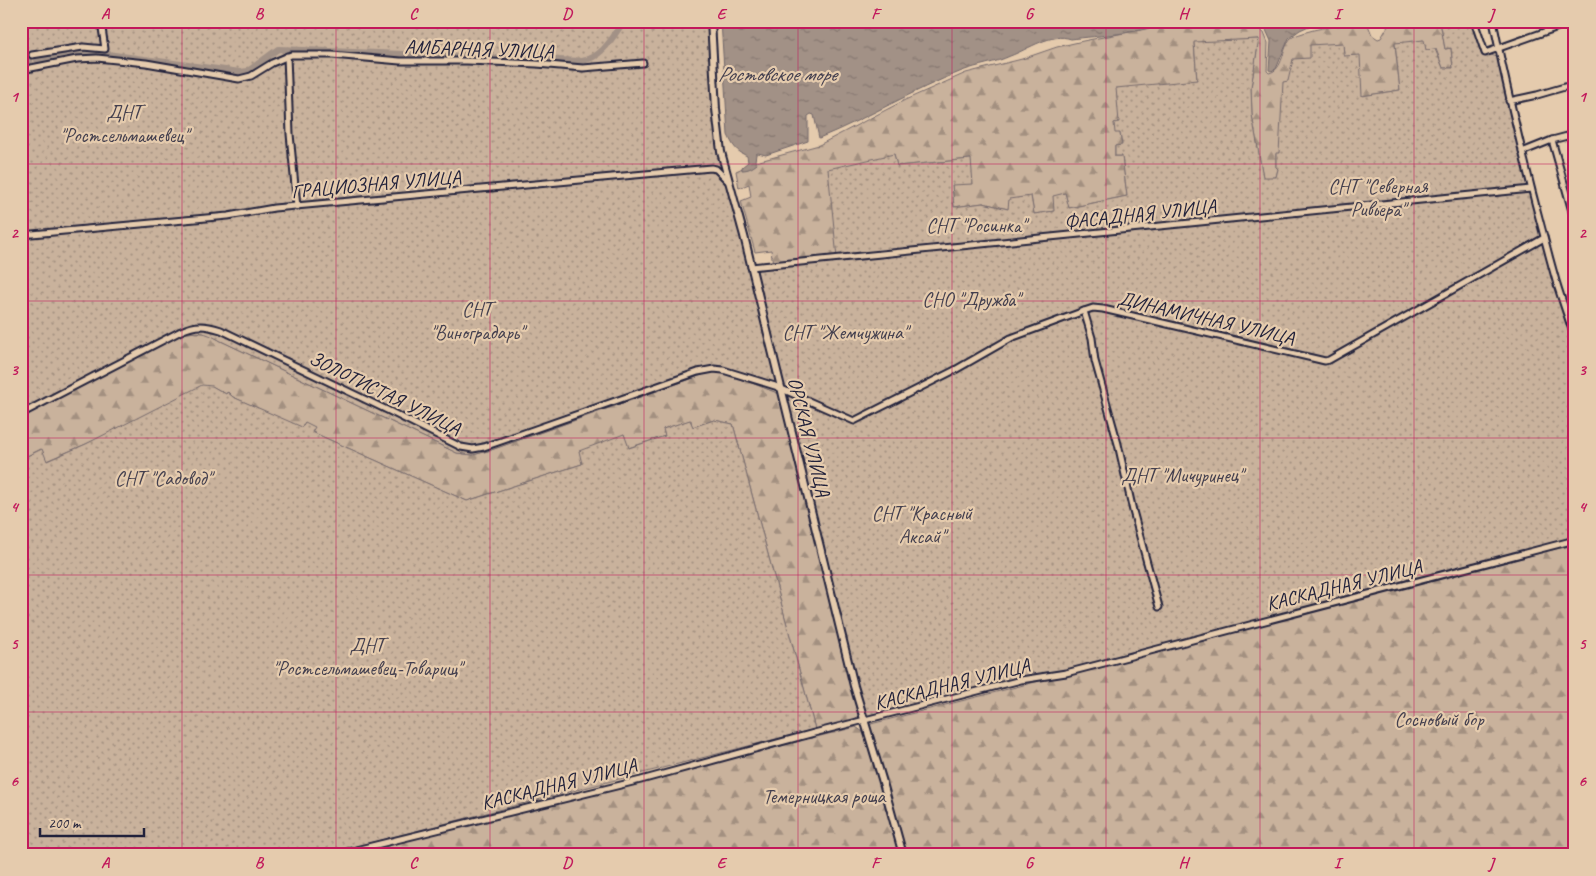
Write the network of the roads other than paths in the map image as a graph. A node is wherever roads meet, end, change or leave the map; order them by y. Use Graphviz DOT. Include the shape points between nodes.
graph roads {
  1 [pos="101,21"];
  2 [pos="711,21"];
  3 [pos="1474,21"];
  4 [pos="1492,21"];
  5 [pos="1575,21"];
  6 [pos="1499,48"];
  7 [pos="32,56"];
  8 [pos="287,56"];
  9 [pos="643,63"];
  10 [pos="21,70"];
  11 [pos="1575,84"];
  12 [pos="1509,101"];
  13 [pos="1575,134"];
  14 [pos="1552,140"];
  15 [pos="1522,152"];
  16 [pos="730,182"];
  17 [pos="1531,190"];
  18 [pos="297,207"];
  19 [pos="1575,222"];
  20 [pos="21,235"];
  21 [pos="1544,238"];
  22 [pos="751,267"];
  23 [pos="1084,310"];
  24 [pos="1575,339"];
  25 [pos="780,389"];
  26 [pos="21,414"];
  27 [pos="854,421"];
  28 [pos="1575,540"];
  29 [pos="1159,607"];
  30 [pos="864,721"];
  31 [pos="335,855"];
  32 [pos="903,855"];
  1 -- 7 [label="street" via="105,49 83,47"];
  2 -- 16 [label="main road, ОРСКАЯ УЛИЦА" via="718,134"];
  3 -- 6 [label="street" via="1485,53"];
  4 -- 6 [label="street"];
  5 -- 6 [label="street"];
  6 -- 12 [label="street"];
  8 -- 9 [label="street, АМБАРНАЯ УЛИЦА" via="332,55 583,68"];
  8 -- 10 [label="street, АМБАРНАЯ УЛИЦА" via="239,79 97,58"];
  8 -- 18 [label="street"];
  11 -- 12 [label="street"];
  12 -- 15 [label="street"];
  13 -- 14 [label="street"];
  14 -- 15 [label="street"];
  14 -- 19 [label="street"];
  15 -- 17 [label="street"];
  16 -- 18 [label="street, ГРАЦИОЗНАЯ УЛИЦА" via="711,168"];
  16 -- 22 [label="main road, ОРСКАЯ УЛИЦА"];
  17 -- 21 [label="street"];
  17 -- 22 [label="street, ФАСАДНАЯ УЛИЦА"];
  18 -- 20 [label="street, ГРАЦИОЗНАЯ УЛИЦА"];
  21 -- 23 [label="street, ДИНАМИЧНАЯ УЛИЦА" via="1329,360 1102,309"];
  21 -- 24 [label="street"];
  22 -- 25 [label="main road, ОРСКАЯ УЛИЦА"];
  23 -- 27 [label="street, ДИНАМИЧНАЯ УЛИЦА" via="1011,338"];
  23 -- 29 [label="street"];
  25 -- 26 [label="street, ЗОЛОТИСТАЯ УЛИЦА" via="723,370 706,370 473,449 461,447 221,330 192,326"];
  25 -- 27 [label="street, ЗОЛОТИСТАЯ УЛИЦА"];
  25 -- 30 [label="main road, ОРСКАЯ УЛИЦА"];
  28 -- 30 [label="street, КАСКАДНАЯ УЛИЦА" via="1066,673 1021,680"];
  30 -- 31 [label="street, КАСКАДНАЯ УЛИЦА" via="650,778"];
  30 -- 32 [label="main road, ОРСКАЯ УЛИЦА"];
}
